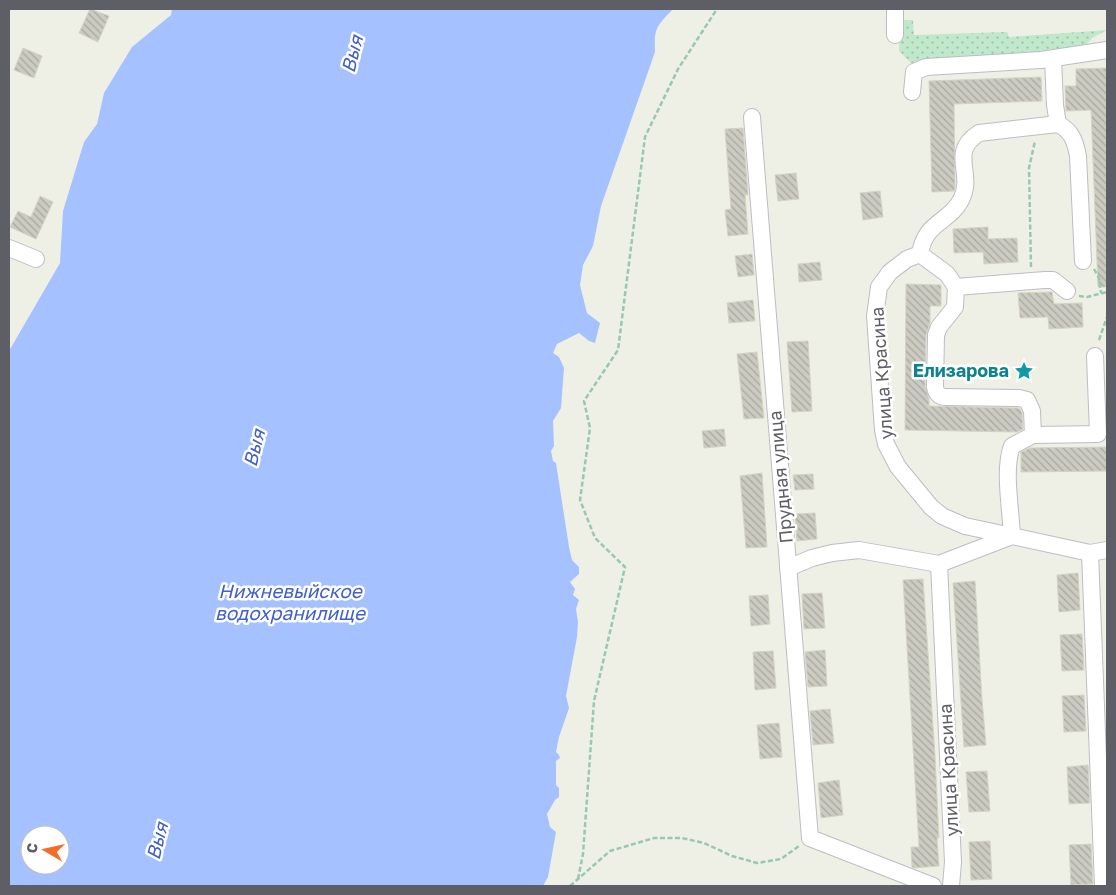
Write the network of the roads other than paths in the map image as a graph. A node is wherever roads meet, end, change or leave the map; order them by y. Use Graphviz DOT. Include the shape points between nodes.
graph roads {
  1 [pos="895,9"];
  2 [pos="895,35"];
  3 [pos="1107,50"];
  4 [pos="1053,59"];
  5 [pos="912,92"];
  6 [pos="752,117"];
  7 [pos="1058,124"];
  8 [pos="9,248"];
  9 [pos="920,254"];
  10 [pos="36,259"];
  11 [pos="1083,261"];
  12 [pos="956,286"];
  13 [pos="1067,291"];
  14 [pos="1095,356"];
  15 [pos="1033,435"];
  16 [pos="1012,536"];
  17 [pos="1107,550"];
  18 [pos="1090,552"];
  19 [pos="939,564"];
  20 [pos="788,568"];
  21 [pos="933,886"];
  22 [pos="951,886"];
  23 [pos="1103,886"];
  1 -- 2 [label="street"];
  3 -- 4 [label="street"];
  4 -- 5 [label="street" via="926,67 914,72"];
  4 -- 7 [label="street"];
  6 -- 20 [label="street, Прудная улица"];
  7 -- 9 [label="street" via="978,133 969,139 963,153 965,184 961,200 924,238"];
  7 -- 11 [label="street" via="1070,133 1078,156"];
  8 -- 10 [label="street"];
  9 -- 12 [label="street" via="947,274"];
  9 -- 16 [label="street, улица Красина" via="890,272 879,287 875,316 883,430 890,455 942,516 965,526"];
  12 -- 13 [label="street" via="1053,280"];
  12 -- 15 [label="street" via="955,308 938,327 936,335 936,392 946,397 1027,400 1032,411"];
  14 -- 15 [label="street" via="1098,434"];
  15 -- 16 [label="street" via="1012,446 1009,454"];
  16 -- 18 [label="street, улица Красина"];
  16 -- 19 [label="street"];
  17 -- 18 [label="street, улица Красина"];
  18 -- 23 [label="street"];
  19 -- 20 [label="street" via="846,550"];
  19 -- 22 [label="street, улица Красина" via="953,862"];
  20 -- 21 [label="street, Прудная улица" via="810,838"];
}
